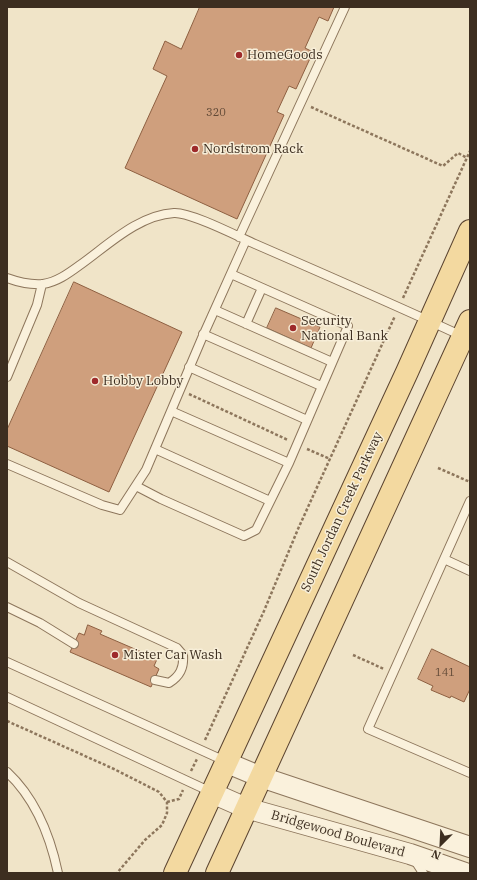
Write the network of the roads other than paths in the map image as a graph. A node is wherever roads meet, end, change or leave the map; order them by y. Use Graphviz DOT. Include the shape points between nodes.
graph roads {
  1 [pos="345,7"];
  2 [pos="470,231"];
  3 [pos="243,238"];
  4 [pos="231,274"];
  5 [pos="7,278"];
  6 [pos="42,284"];
  7 [pos="262,288"];
  8 [pos="214,310"];
  9 [pos="430,321"];
  10 [pos="246,324"];
  11 [pos="468,333"];
  12 [pos="204,334"];
  13 [pos="332,362"];
  14 [pos="189,367"];
  15 [pos="7,377"];
  16 [pos="321,386"];
  17 [pos="171,411"];
  18 [pos="307,420"];
  19 [pos="155,449"];
  20 [pos="289,463"];
  21 [pos="7,464"];
  22 [pos="136,486"];
  23 [pos="270,501"];
  24 [pos="470,502"];
  25 [pos="444,559"];
  26 [pos="7,562"];
  27 [pos="470,571"];
  28 [pos="7,608"];
  29 [pos="74,644"];
  30 [pos="7,662"];
  31 [pos="154,680"];
  32 [pos="7,697"];
  33 [pos="225,762"];
  34 [pos="7,772"];
  35 [pos="470,773"];
  36 [pos="261,778"];
  37 [pos="212,793"];
  38 [pos="246,808"];
  39 [pos="470,848"];
  40 [pos="410,854"];
  41 [pos="58,873"];
  42 [pos="175,873"];
  43 [pos="217,873"];
  44 [pos="423,873"];
  45 [pos="466,873"];
  1 -- 3 [label="lane"];
  2 -- 9 [label="main road, South Jordan Creek Parkway"];
  3 -- 4 [label="lane"];
  3 -- 6 [label="lane" via="194,218 176,213 163,214 147,219 124,233 66,276"];
  3 -- 9 [label="lane"];
  4 -- 7 [label="lane"];
  4 -- 8 [label="lane"];
  5 -- 6 [label="lane"];
  6 -- 15 [label="lane" via="37,305"];
  7 -- 10 [label="lane"];
  7 -- 13 [label="lane" via="348,326"];
  8 -- 10 [label="lane"];
  8 -- 12 [label="lane"];
  9 -- 11 [label="lane"];
  9 -- 33 [label="main road, South Jordan Creek Parkway"];
  10 -- 13 [label="lane"];
  11 -- 36 [label="main road"];
  12 -- 14 [label="lane"];
  12 -- 16 [label="lane"];
  13 -- 16 [label="lane"];
  14 -- 17 [label="lane"];
  14 -- 18 [label="lane"];
  16 -- 18 [label="lane"];
  17 -- 19 [label="lane"];
  17 -- 20 [label="lane"];
  18 -- 20 [label="lane"];
  19 -- 22 [label="lane"];
  19 -- 23 [label="lane"];
  20 -- 23 [label="lane"];
  21 -- 22 [label="lane" via="102,505 120,510"];
  22 -- 23 [label="lane" via="244,536 256,530"];
  24 -- 25 [label="lane"];
  25 -- 27 [label="lane"];
  25 -- 35 [label="lane" via="368,729"];
  26 -- 31 [label="lane" via="79,603 177,648 183,656 181,671 176,679 169,683"];
  28 -- 29 [label="lane" via="40,623"];
  30 -- 33 [label="lane"];
  32 -- 37 [label="lane"];
  33 -- 36 [label="street, Bridgewood Boulevard"];
  33 -- 37 [label="main road, South Jordan Creek Parkway"];
  34 -- 41 [label="lane" via="36,809 49,837"];
  36 -- 38 [label="main road"];
  36 -- 39 [label="street, Bridgewood Boulevard"];
  37 -- 38 [label="street, Bridgewood Boulevard"];
  37 -- 42 [label="main road, South Jordan Creek Parkway"];
  38 -- 40 [label="street, Bridgewood Boulevard"];
  38 -- 43 [label="main road"];
  40 -- 44 [label="lane"];
  40 -- 45 [label="street, Bridgewood Boulevard"];
}
